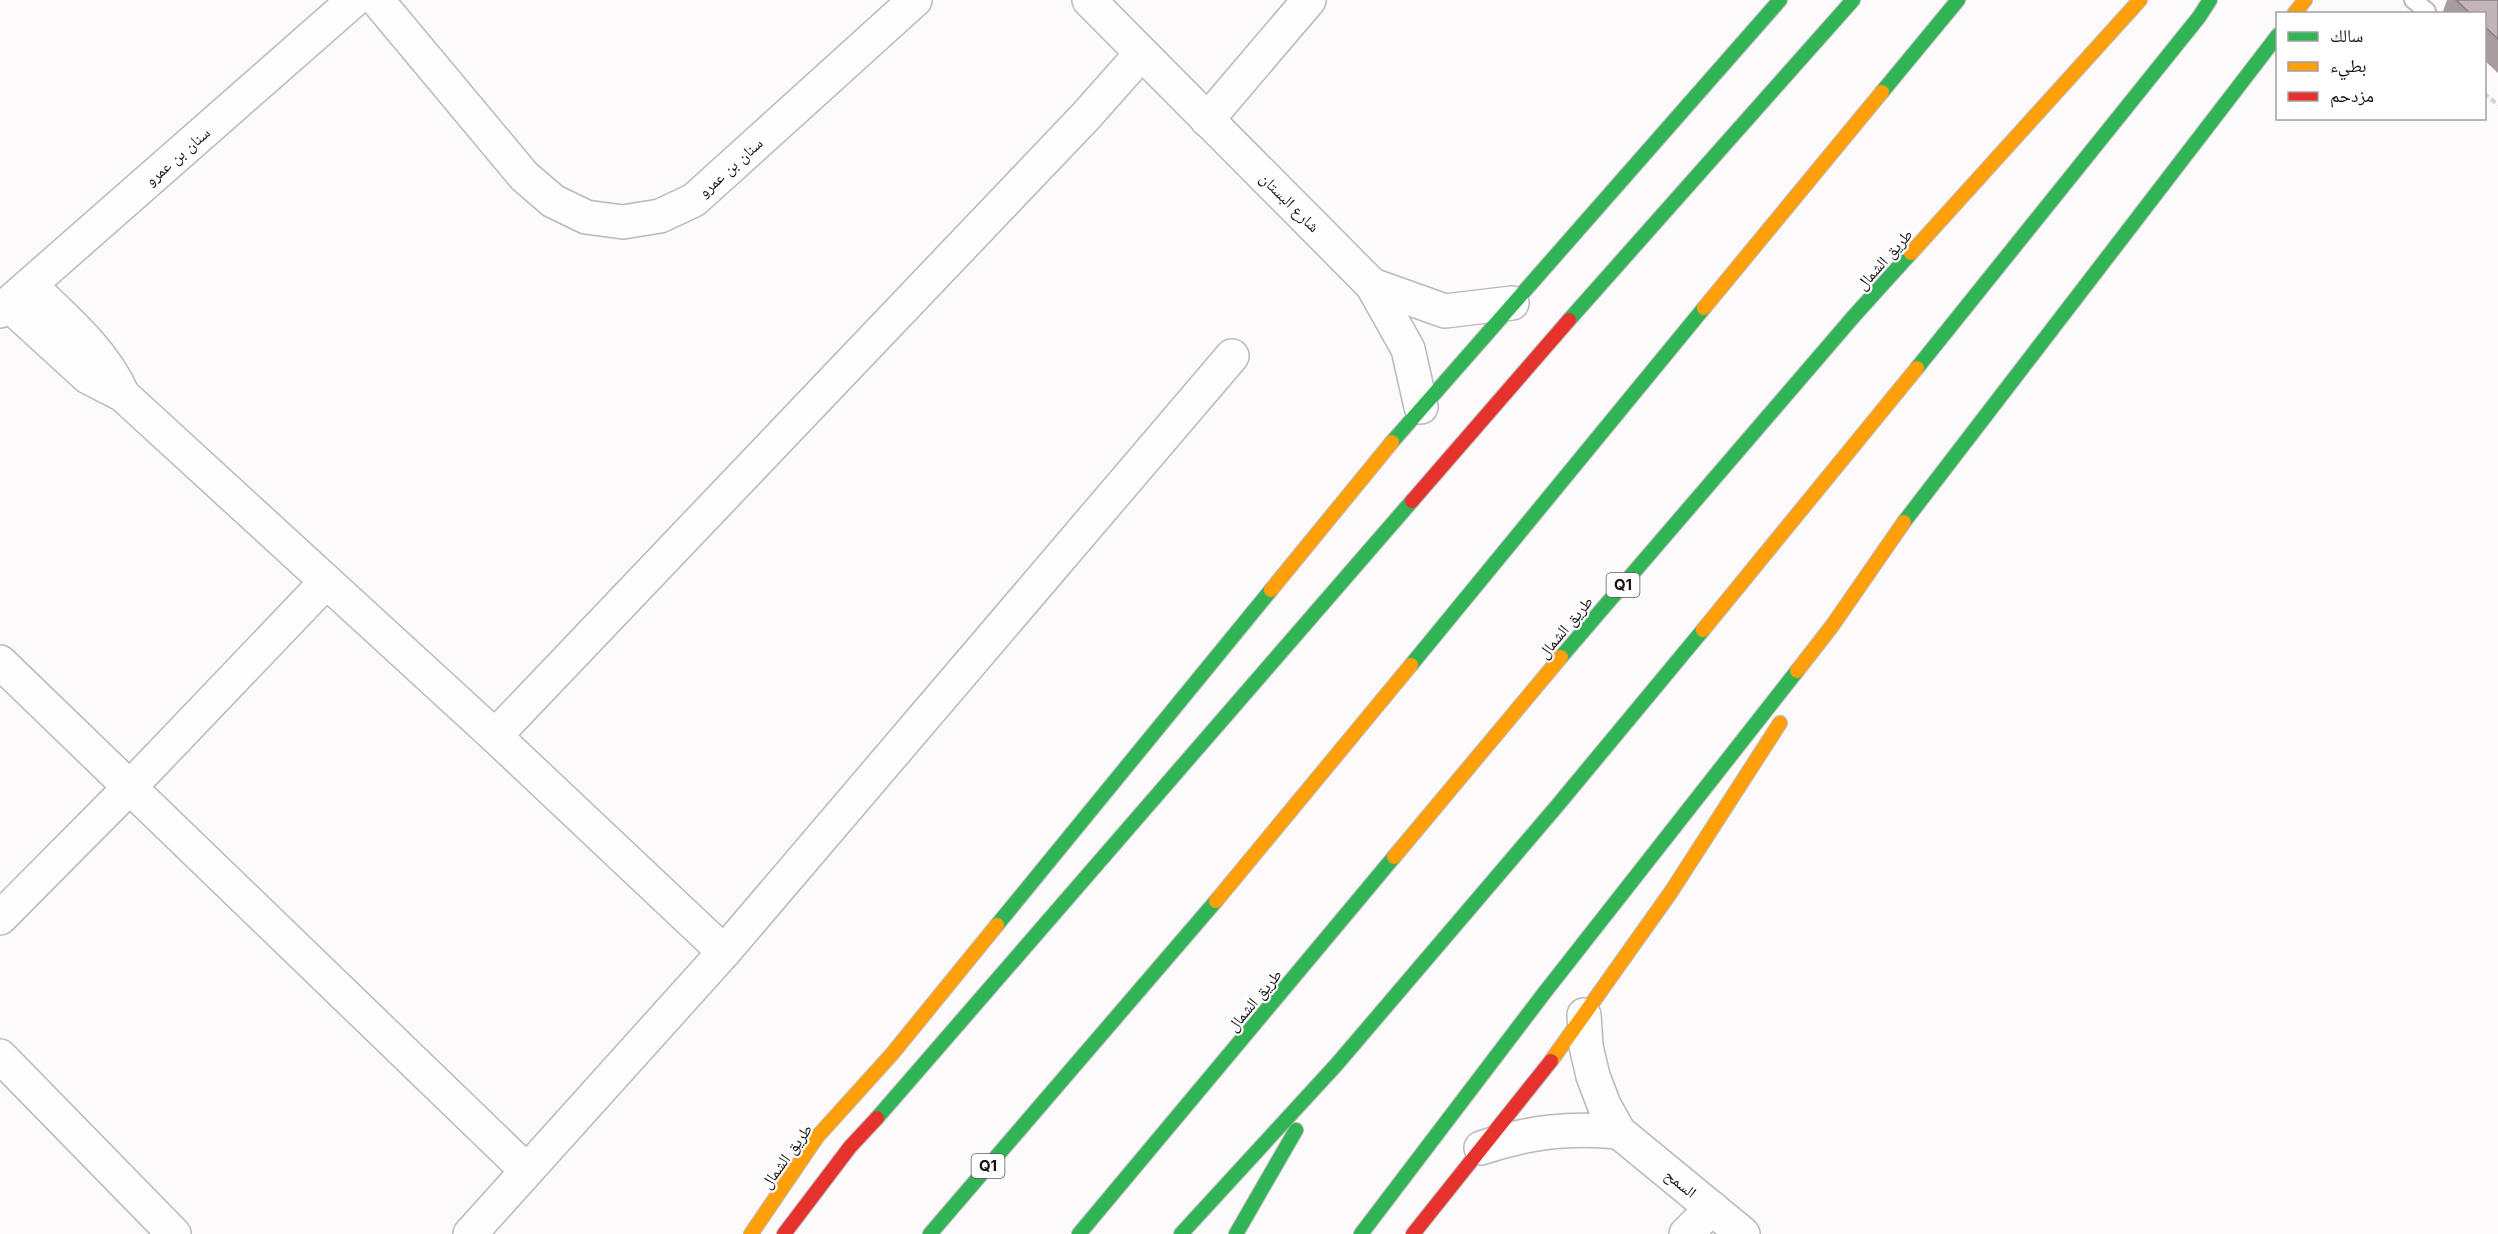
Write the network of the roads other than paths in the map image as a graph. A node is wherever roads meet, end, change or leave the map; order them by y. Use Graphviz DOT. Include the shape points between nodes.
graph roads {
  1 [pos="354,0"];
  2 [pos="377,0"];
  3 [pos="915,0"];
  4 [pos="1089,0"];
  5 [pos="1309,0"];
  6 [pos="1780,0"];
  7 [pos="1854,0"];
  8 [pos="1958,0"];
  9 [pos="2140,0"];
  10 [pos="2211,0"];
  11 [pos="2305,0"];
  12 [pos="2414,0"];
  13 [pos="2427,11"];
  14 [pos="2296,12"];
  15 [pos="2276,36"];
  16 [pos="1141,54"];
  17 [pos="1207,120"];
  18 [pos="1372,285"];
  19 [pos="13,300"];
  20 [pos="1512,303"];
  21 [pos="1232,356"];
  22 [pos="1421,407"];
  23 [pos="325,583"];
  24 [pos="1832,626"];
  25 [pos="0,662"];
  26 [pos="1795,695"];
  27 [pos="1784,715"];
  28 [pos="495,736"];
  29 [pos="131,786"];
  30 [pos="0,918"];
  31 [pos="724,952"];
  32 [pos="1584,1015"];
  33 [pos="0,1056"];
  34 [pos="1334,1067"];
  35 [pos="1619,1132"];
  36 [pos="1481,1148"];
  37 [pos="526,1170"];
  38 [pos="1712,1208"];
  39 [pos="174,1234"];
  40 [pos="470,1234"];
  41 [pos="751,1234"];
  42 [pos="784,1234"];
  43 [pos="930,1234"];
  44 [pos="1079,1234"];
  45 [pos="1181,1234"];
  46 [pos="1236,1234"];
  47 [pos="1361,1234"];
  48 [pos="1413,1234"];
  49 [pos="1686,1234"];
  50 [pos="1743,1234"];
  1 -- 19 [label="street, سنان بن عمرو"];
  2 -- 3 [label="street, سنان بن عمرو" via="525,176 553,201 586,217 623,222 660,216 694,200"];
  4 -- 16 [label="street, شارع البستان"];
  5 -- 17 [label="street"];
  6 -- 20 [label="main road, طريق الشمال"];
  7 -- 42 [label="main road" via="1576,312 850,1147"];
  8 -- 43 [label="main road, Q1" via="1227,888"];
  9 -- 44 [label="main road, طريق الشمال / Q1" via="1854,316 1576,639"];
  10 -- 34 [label="main road" via="1803,509 1503,871"];
  11 -- 14 [label="main road"];
  12 -- 13 [label="lane"];
  15 -- 24 [label="main road" via="1903,523"];
  16 -- 17 [label="street, شارع البستان"];
  16 -- 28 [label="street"];
  17 -- 18 [label="street, شارع البستان"];
  18 -- 20 [label="street, شارع البستان" via="1445,310"];
  18 -- 22 [label="street, شارع البستان" via="1408,349"];
  19 -- 23 [label="street" via="101,356 123,395"];
  20 -- 22 [label="main road, طريق الشمال"];
  21 -- 31 [label="street"];
  22 -- 41 [label="main road, طريق الشمال" via="892,1054 818,1137"];
  23 -- 28 [label="street"];
  23 -- 29 [label="street"];
  24 -- 26 [label="main road"];
  24 -- 47 [label="main road"];
  25 -- 29 [label="street"];
  27 -- 32 [label="main road" via="1671,892"];
  28 -- 31 [label="street"];
  29 -- 30 [label="street"];
  29 -- 37 [label="street"];
  31 -- 37 [label="street"];
  32 -- 35 [label="street, السمح" via="1593,1076"];
  32 -- 36 [label="main road"];
  33 -- 39 [label="street"];
  34 -- 45 [label="main road"];
  34 -- 46 [label="main road"];
  35 -- 36 [label="street" via="1535,1132"];
  35 -- 38 [label="street, السمح"];
  36 -- 48 [label="main road"];
  37 -- 40 [label="street"];
  38 -- 49 [label="street"];
  38 -- 50 [label="street, السمح"];
}
